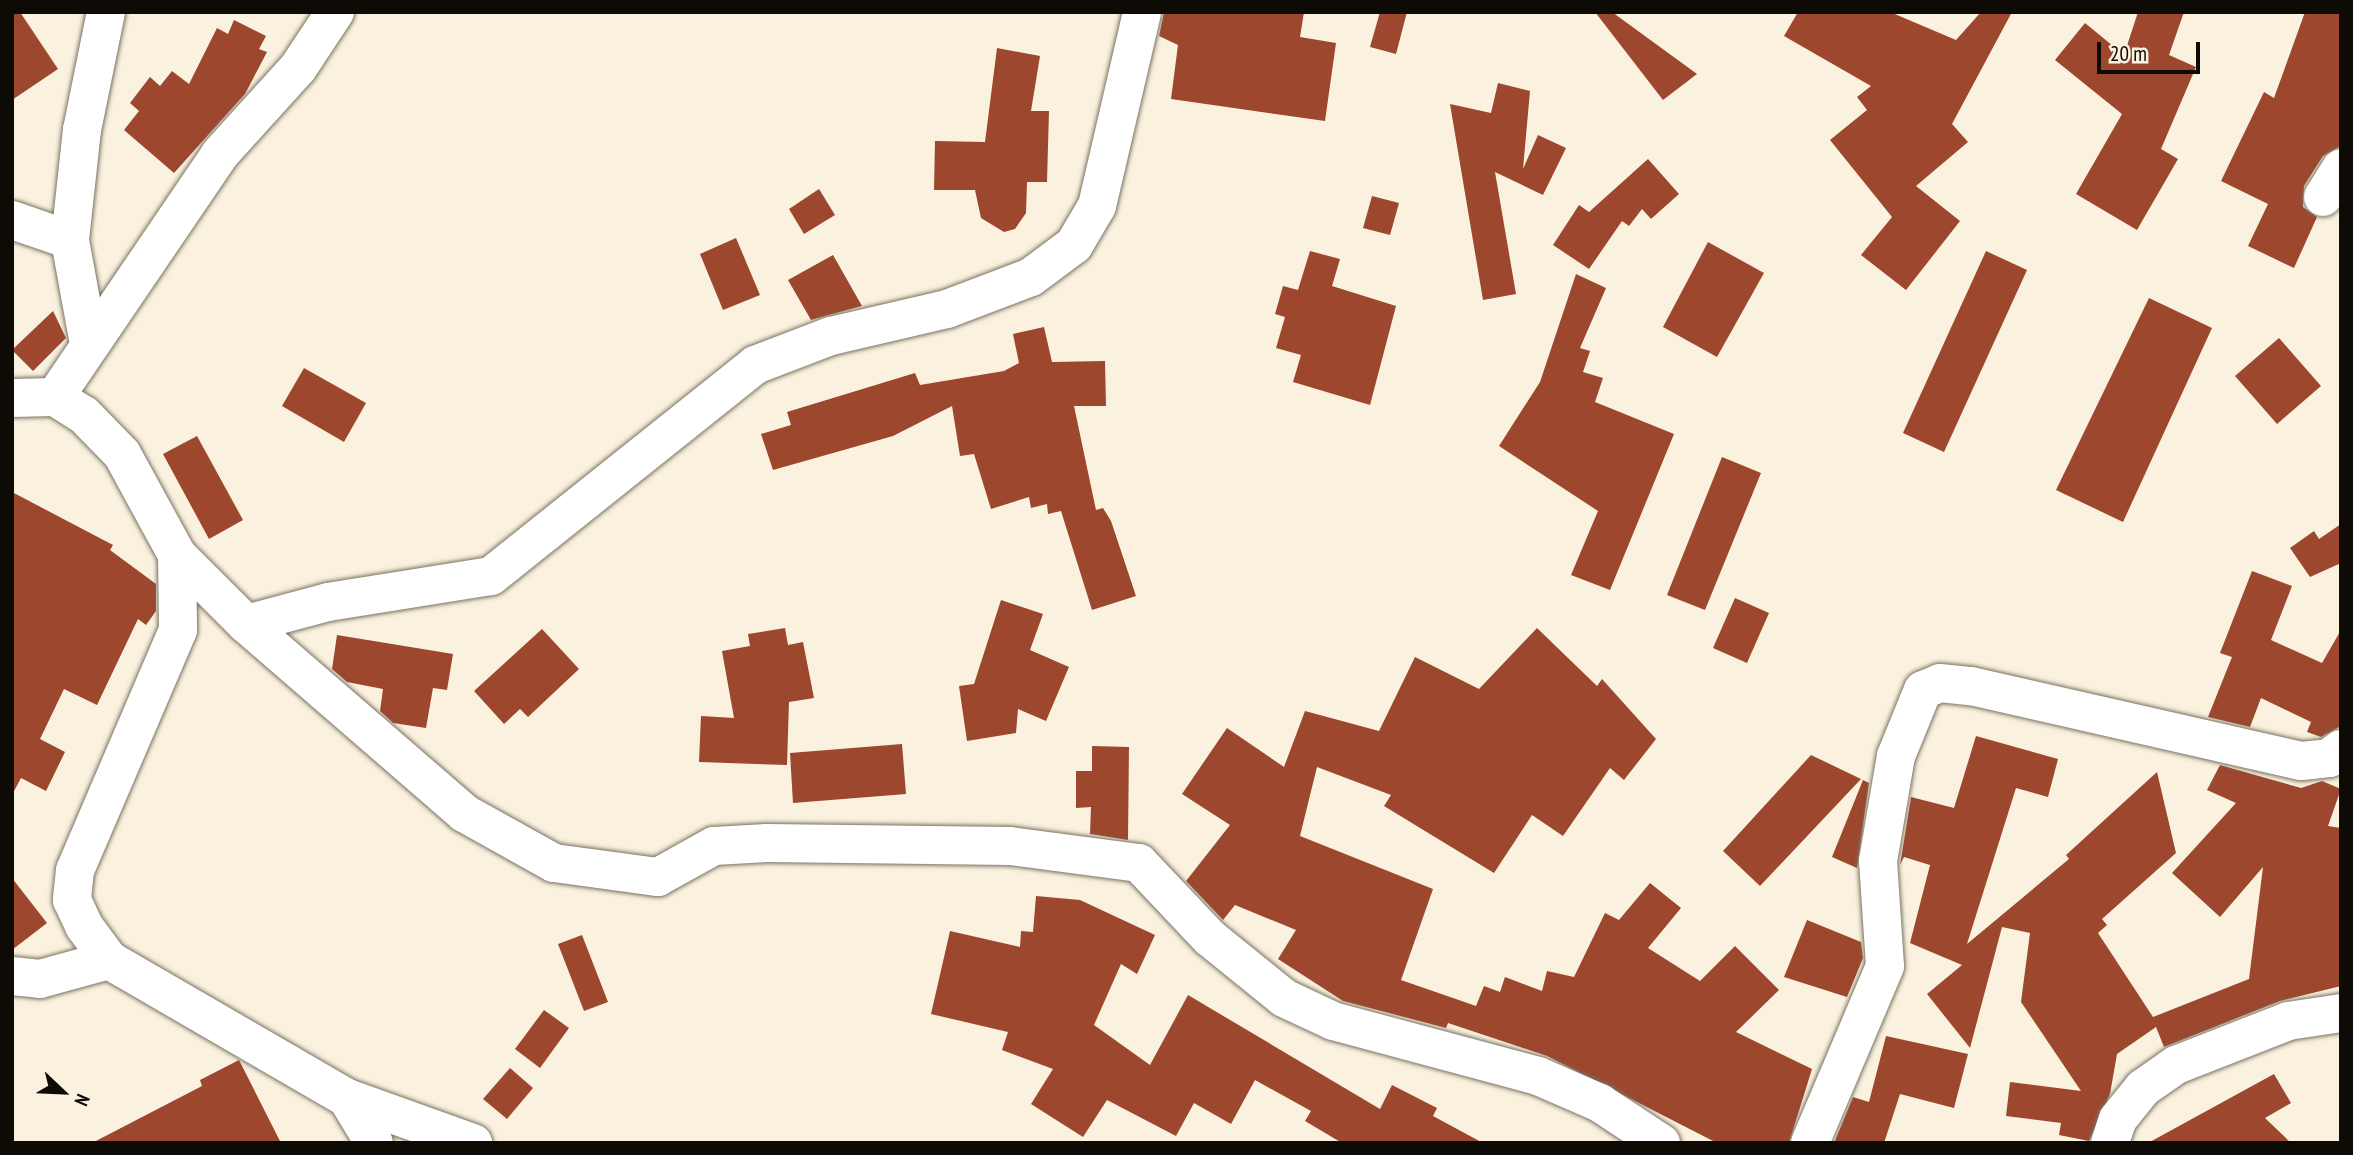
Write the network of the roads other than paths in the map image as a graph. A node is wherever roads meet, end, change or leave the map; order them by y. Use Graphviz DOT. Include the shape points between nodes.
graph roads {
  1 [pos="106,12"];
  2 [pos="335,12"];
  3 [pos="1142,12"];
  4 [pos="12,220"];
  5 [pos="70,240"];
  6 [pos="89,344"];
  7 [pos="55,397"];
  8 [pos="12,398"];
  9 [pos="177,555"];
  10 [pos="246,624"];
  11 [pos="2341,748"];
  12 [pos="109,960"];
  13 [pos="12,976"];
  14 [pos="2341,1013"];
  15 [pos="347,1098"];
  16 [pos="374,1143"];
  17 [pos="472,1143"];
  18 [pos="1661,1143"];
  19 [pos="1810,1143"];
  20 [pos="2110,1143"];
  1 -- 5 [label="street" via="82,130"];
  2 -- 6 [label="street" via="298,68 220,154"];
  3 -- 10 [label="street" via="1097,206 1074,245 1031,277 947,309 831,336 755,365 491,576 328,601"];
  4 -- 5 [label="street"];
  5 -- 6 [label="street"];
  6 -- 7 [label="street"];
  7 -- 8 [label="street"];
  7 -- 9 [label="street" via="84,415 122,454"];
  9 -- 10 [label="street"];
  9 -- 12 [label="street" via="178,630 75,870 72,900"];
  10 -- 18 [label="street" via="464,813 554,863 658,877 714,846 767,843 1010,846 1139,863 1210,938 1284,998 1367,1031 1538,1076 1600,1103"];
  11 -- 19 [label="street" via="2329,758 2302,761 1971,685 1940,683 1923,690 1896,756 1878,861 1885,965"];
  12 -- 13 [label="street" via="40,979"];
  12 -- 15 [label="street"];
  14 -- 20 [label="street" via="2288,1021 2176,1065 2143,1088 2118,1119"];
  15 -- 16 [label="street"];
  15 -- 17 [label="street"];
}
